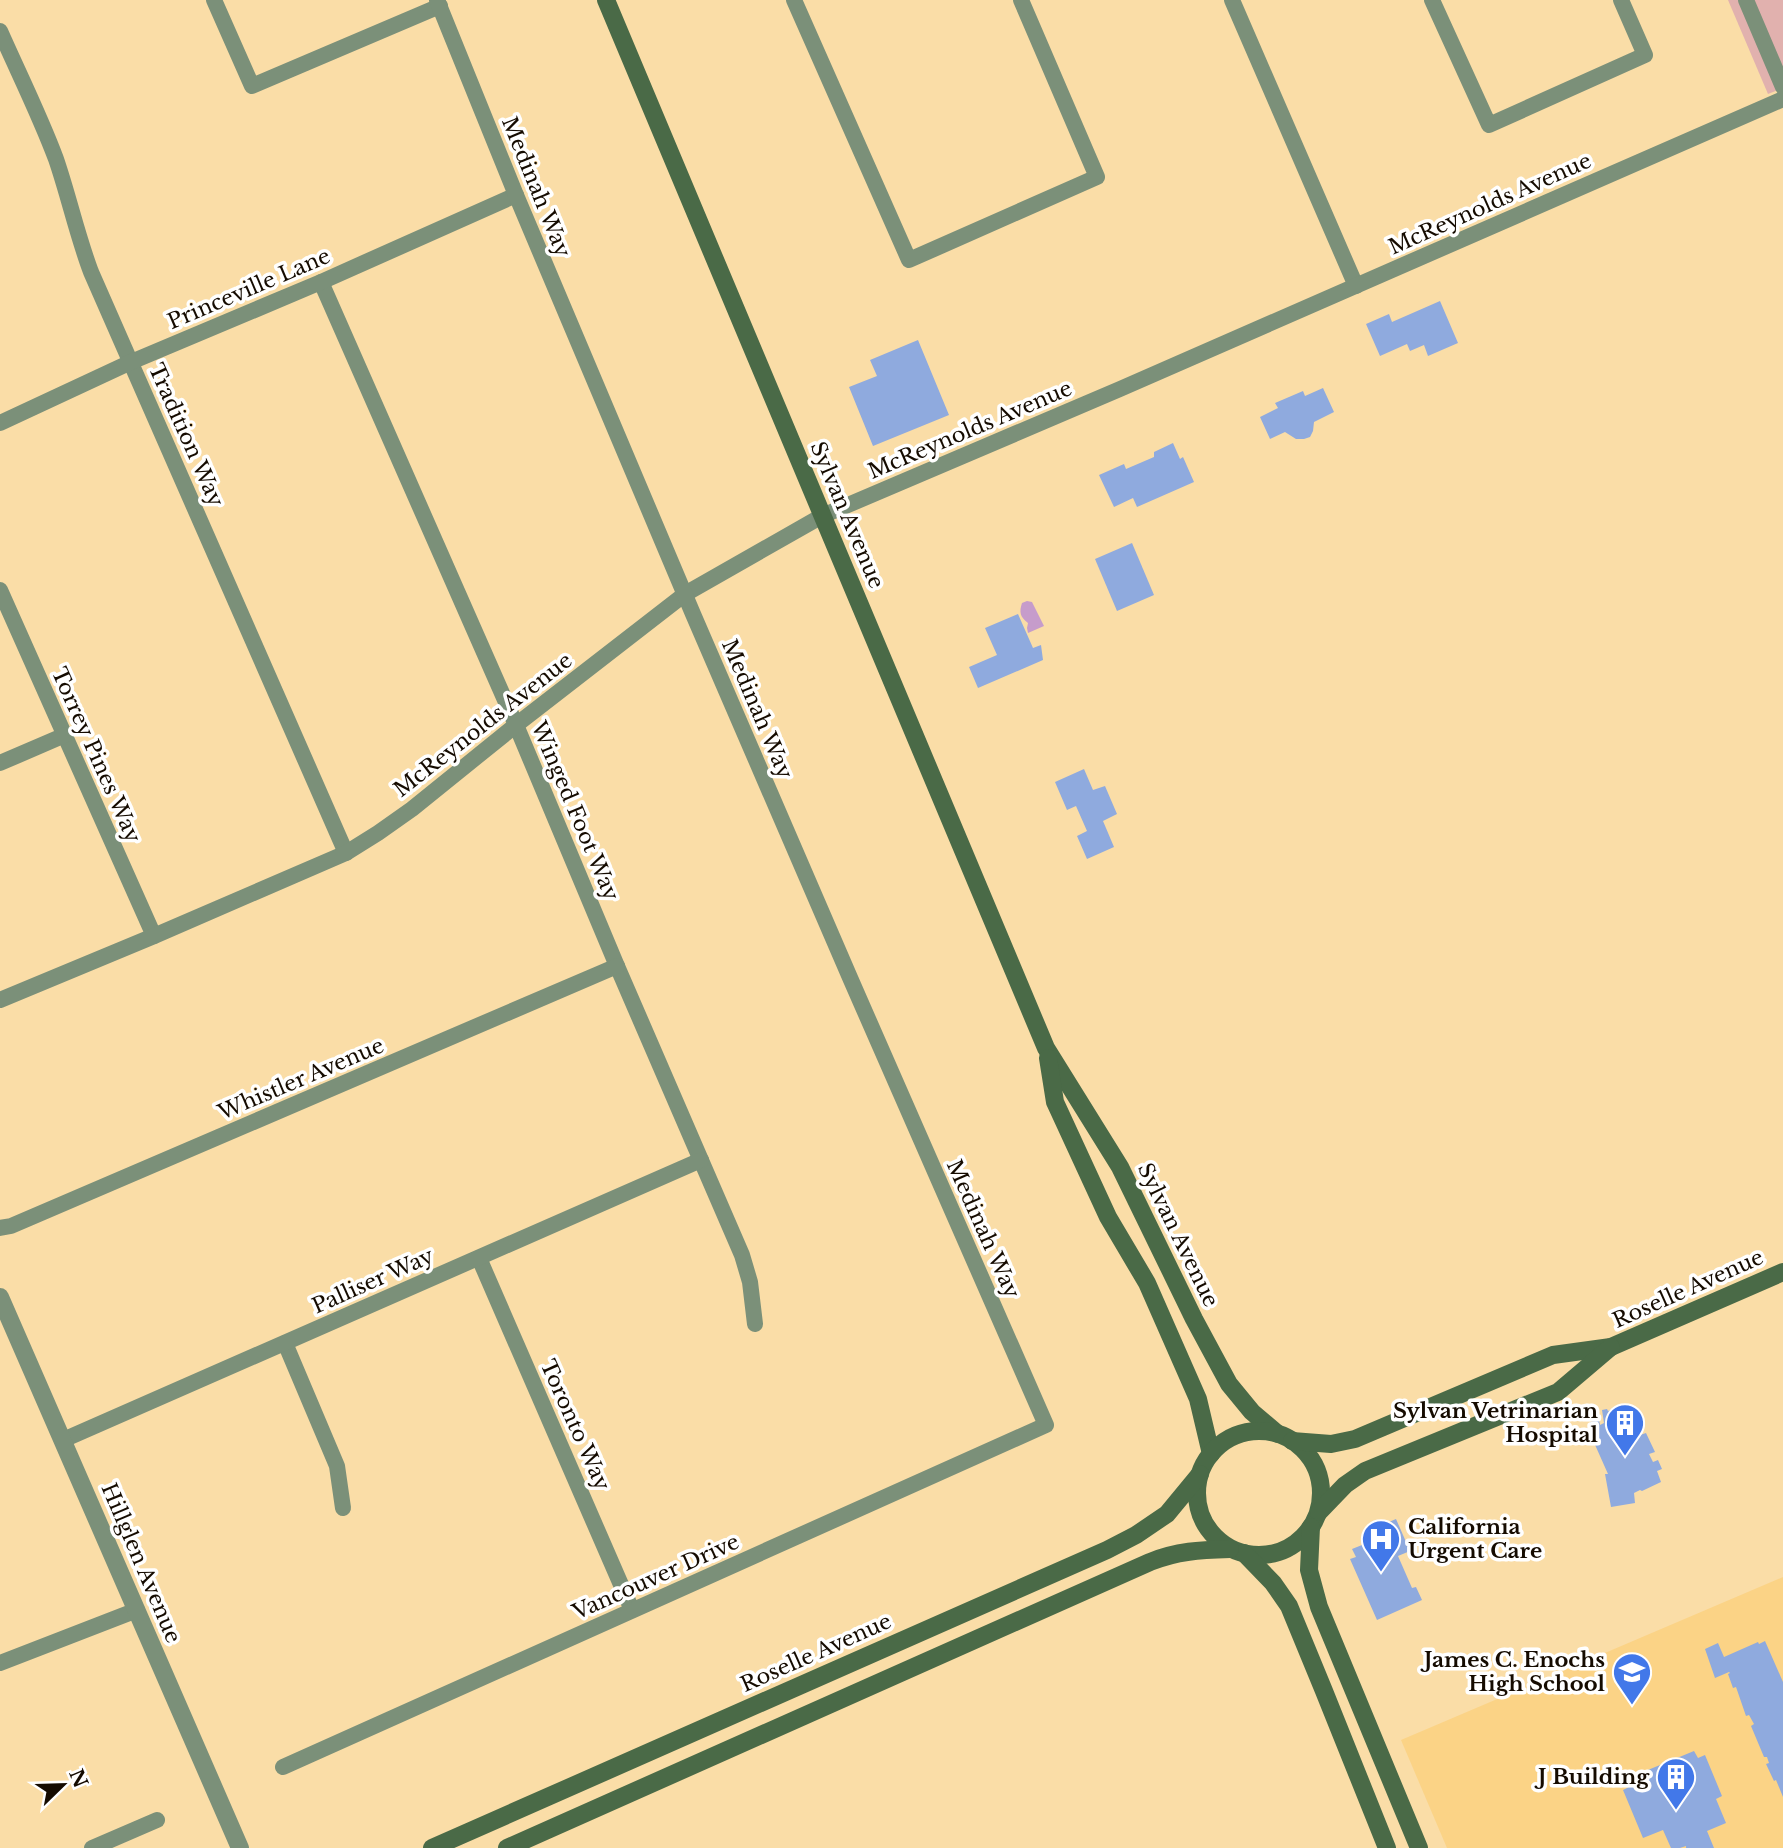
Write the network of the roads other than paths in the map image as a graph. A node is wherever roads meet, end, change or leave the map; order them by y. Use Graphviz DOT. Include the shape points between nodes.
graph roads {
  1 [pos="214,0"];
  2 [pos="606,0"];
  3 [pos="794,0"];
  4 [pos="1021,0"];
  5 [pos="1231,0"];
  6 [pos="1432,0"];
  7 [pos="1621,0"];
  8 [pos="1746,0"];
  9 [pos="438,3"];
  10 [pos="0,31"];
  11 [pos="1783,87"];
  12 [pos="1783,99"];
  13 [pos="516,195"];
  14 [pos="321,282"];
  15 [pos="1356,286"];
  16 [pos="131,362"];
  17 [pos="0,423"];
  18 [pos="822,516"];
  19 [pos="0,590"];
  20 [pos="685,594"];
  21 [pos="516,724"];
  22 [pos="65,736"];
  23 [pos="0,763"];
  24 [pos="346,853"];
  25 [pos="154,936"];
  26 [pos="617,966"];
  27 [pos="0,1000"];
  28 [pos="1046,1048"];
  29 [pos="701,1160"];
  30 [pos="0,1228"];
  31 [pos="479,1258"];
  32 [pos="1783,1272"];
  33 [pos="0,1297"];
  34 [pos="755,1324"];
  35 [pos="285,1343"];
  36 [pos="1611,1347"];
  37 [pos="1046,1425"];
  38 [pos="1285,1438"];
  39 [pos="63,1440"];
  40 [pos="1211,1454"];
  41 [pos="1200,1474"];
  42 [pos="343,1508"];
  43 [pos="1314,1520"];
  44 [pos="1237,1551"];
  45 [pos="136,1610"];
  46 [pos="632,1610"];
  47 [pos="0,1663"];
  48 [pos="283,1767"];
  49 [pos="157,1820"];
  50 [pos="92,1848"];
  51 [pos="240,1848"];
  52 [pos="432,1848"];
  53 [pos="507,1848"];
  54 [pos="1387,1848"];
  55 [pos="1419,1848"];
  1 -- 9 [label="street" via="252,86"];
  2 -- 18 [label="main road, Sylvan Avenue"];
  3 -- 4 [label="street" via="909,260 1097,177"];
  5 -- 15 [label="street"];
  6 -- 7 [label="street" via="1489,125 1645,55"];
  8 -- 11 [label="street"];
  9 -- 13 [label="street, Medinah Way"];
  10 -- 16 [label="street, Tradition Way" via="55,157 88,264"];
  12 -- 15 [label="street, McReynolds Avenue"];
  13 -- 14 [label="street, Princeville Lane"];
  13 -- 20 [label="street, Medinah Way"];
  14 -- 16 [label="street, Princeville Lane"];
  14 -- 21 [label="street, Winged Foot Way"];
  15 -- 18 [label="street, McReynolds Avenue"];
  16 -- 17 [label="street, Princeville Lane"];
  16 -- 24 [label="street, Tradition Way"];
  18 -- 20 [label="street, McReynolds Avenue"];
  18 -- 28 [label="main road, Sylvan Avenue"];
  19 -- 22 [label="street, Torrey Pines Way"];
  20 -- 21 [label="street, McReynolds Avenue"];
  20 -- 37 [label="street, Medinah Way"];
  21 -- 24 [label="street, McReynolds Avenue" via="412,810"];
  21 -- 26 [label="street, Winged Foot Way"];
  22 -- 23 [label="street"];
  22 -- 25 [label="street, Torrey Pines Way"];
  24 -- 25 [label="street, McReynolds Avenue"];
  25 -- 27 [label="street, McReynolds Avenue"];
  26 -- 29 [label="street, Winged Foot Way"];
  26 -- 30 [label="street, Whistler Avenue"];
  28 -- 38 [label="main road, Sylvan Avenue" via="1119,1167 1229,1384 1252,1412"];
  28 -- 40 [label="main road, Sylvan Avenue" via="1055,1102 1198,1399"];
  29 -- 31 [label="street, Palliser Way"];
  29 -- 34 [label="street, Winged Foot Way" via="742,1255"];
  31 -- 35 [label="street, Palliser Way"];
  31 -- 46 [label="street, Toronto Way"];
  32 -- 36 [label="main road, Roselle Avenue"];
  33 -- 39 [label="street, Hillglen Avenue"];
  35 -- 39 [label="street, Palliser Way"];
  35 -- 42 [label="street" via="337,1466"];
  36 -- 38 [label="main road, Roselle Avenue" via="1553,1355 1355,1439 1331,1444"];
  36 -- 43 [label="main road, Roselle Avenue" via="1558,1392 1366,1471 1331,1497"];
  37 -- 46 [label="street, Vancouver Drive"];
  38 -- 40 [label="main road" via="1245,1433 1223,1442"];
  38 -- 43 [label="main road" via="1309,1457 1318,1474 1321,1493"];
  39 -- 45 [label="street, Hillglen Avenue"];
  40 -- 41 [label="main road"];
  41 -- 44 [label="main road" via="1197,1495 1201,1515 1210,1532"];
  41 -- 52 [label="main road, Roselle Avenue" via="1167,1514 1107,1550"];
  43 -- 44 [label="main road" via="1297,1542 1283,1550 1266,1555"];
  43 -- 55 [label="main road" via="1309,1570 1319,1607"];
  44 -- 53 [label="main road" via="1189,1550 1166,1555"];
  44 -- 54 [label="main road" via="1289,1606"];
  45 -- 47 [label="street"];
  45 -- 51 [label="street, Hillglen Avenue"];
  46 -- 48 [label="street, Vancouver Drive"];
  49 -- 50 [label="street"];
}
